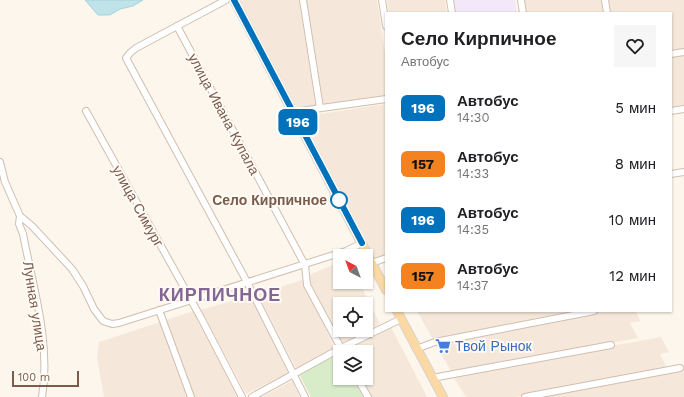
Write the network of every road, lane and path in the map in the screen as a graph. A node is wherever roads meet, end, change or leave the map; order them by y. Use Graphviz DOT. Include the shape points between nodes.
graph roads {
  1 [pos="226,0"];
  2 [pos="234,0"];
  3 [pos="303,0"];
  4 [pos="382,0"];
  5 [pos="450,0"];
  6 [pos="522,0"];
  7 [pos="605,0"];
  8 [pos="452,12"];
  9 [pos="523,12"];
  10 [pos="607,12"];
  11 [pos="385,20"];
  12 [pos="177,26"];
  13 [pos="684,52"];
  14 [pos="672,54"];
  15 [pos="385,99"];
  16 [pos="320,108"];
  17 [pos="684,109"];
  18 [pos="86,111"];
  19 [pos="672,111"];
  20 [pos="293,112"];
  21 [pos="0,162"];
  22 [pos="684,172"];
  23 [pos="672,174"];
  24 [pos="20,216"];
  25 [pos="362,243"];
  26 [pos="365,249"];
  27 [pos="385,258"];
  28 [pos="373,264"];
  29 [pos="305,265"];
  30 [pos="373,265"];
  31 [pos="383,279"];
  32 [pos="247,282"];
  33 [pos="191,300"];
  34 [pos="159,310"];
  35 [pos="589,312"];
  36 [pos="400,313"];
  37 [pos="339,345"];
  38 [pos="350,345"];
  39 [pos="611,345"];
  40 [pos="416,349"];
  41 [pos="333,355"];
  42 [pos="680,368"];
  43 [pos="294,375"];
  44 [pos="432,378"];
  45 [pos="361,385"];
  46 [pos="42,397"];
  47 [pos="191,397"];
  48 [pos="242,397"];
  49 [pos="252,397"];
  50 [pos="305,397"];
  51 [pos="368,397"];
  52 [pos="443,397"];
  53 [pos="524,397"];
  1 -- 12 [label="street"];
  2 -- 20 [label="main road"];
  3 -- 16 [label="street"];
  4 -- 11 [label="street"];
  5 -- 8 [label="street"];
  6 -- 9 [label="street"];
  7 -- 10 [label="street"];
  12 -- 29 [label="street, улица Ивана Купала"];
  12 -- 32 [label="street" via="136,48 126,58"];
  13 -- 14 [label="street"];
  15 -- 16 [label="street"];
  16 -- 20 [label="street"];
  17 -- 19 [label="street"];
  18 -- 33 [label="street, улица Симург"];
  20 -- 25 [label="main road"];
  21 -- 24 [label="street" via="5,182"];
  22 -- 23 [label="street"];
  24 -- 34 [label="street" via="72,269 103,321 120,323"];
  24 -- 46 [label="street, Лунная улица" via="19,224 42,328 45,378"];
  25 -- 26 [label="main road"];
  25 -- 29 [label="street" via="346,252"];
  27 -- 28 [label="street"];
  29 -- 32 [label="street"];
  29 -- 37 [label="street" via="307,285"];
  30 -- 31 [label="main road"];
  32 -- 33 [label="street"];
  32 -- 43 [label="street"];
  33 -- 34 [label="street"];
  33 -- 48 [label="street, улица Симург"];
  34 -- 47 [label="street"];
  35 -- 40 [label="street" via="435,342"];
  36 -- 38 [label="street"];
  36 -- 40 [label="main road"];
  39 -- 44 [label="street"];
  40 -- 44 [label="main road"];
  41 -- 43 [label="street"];
  42 -- 53 [label="street"];
  43 -- 49 [label="street"];
  43 -- 50 [label="street"];
  44 -- 52 [label="main road"];
  45 -- 51 [label="street"];
}
